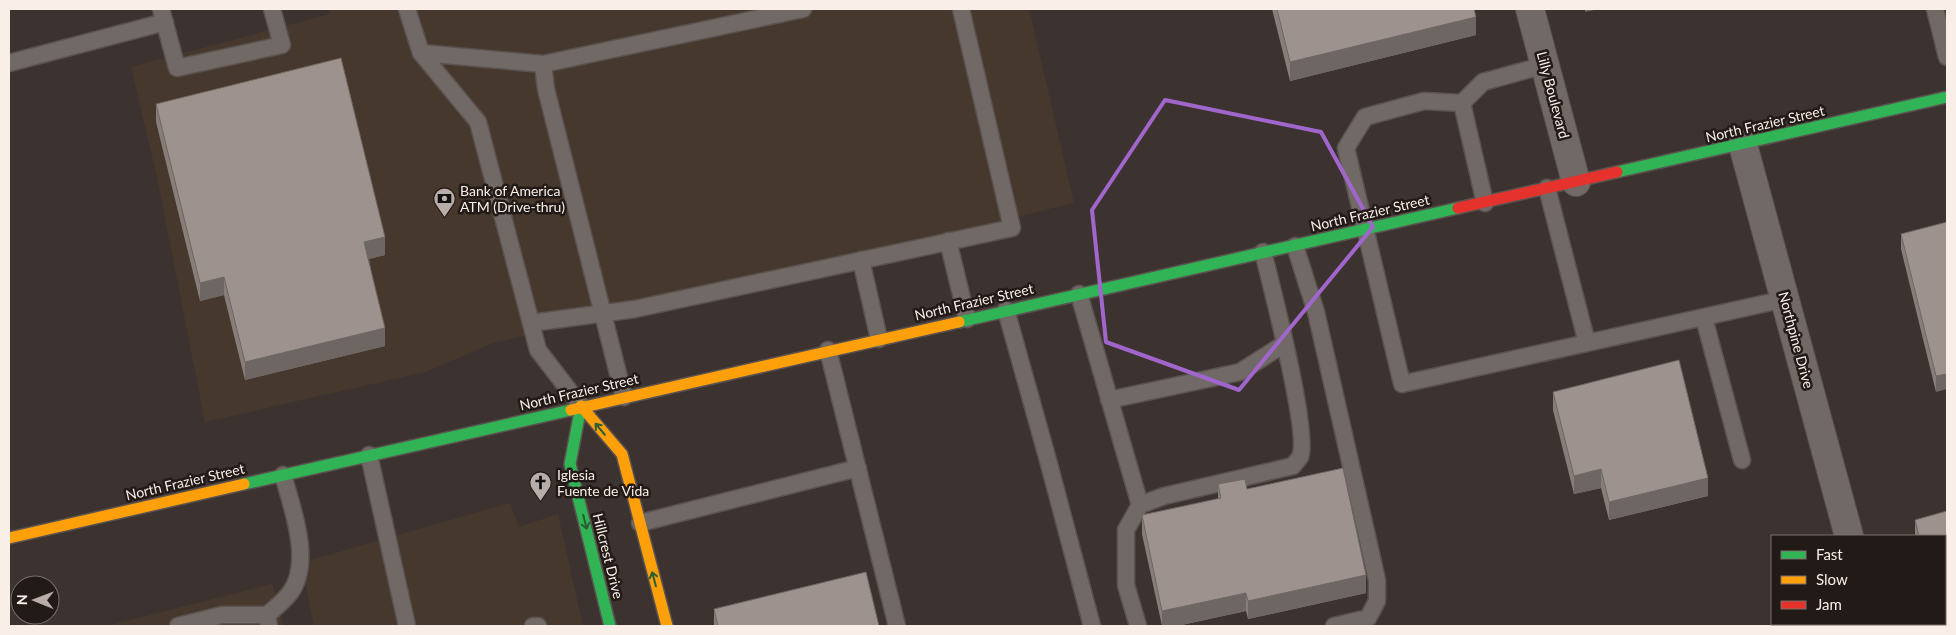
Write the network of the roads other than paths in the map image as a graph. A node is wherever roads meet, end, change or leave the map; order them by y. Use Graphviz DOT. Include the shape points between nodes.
graph roads {
  1 [pos="272,9"];
  2 [pos="407,9"];
  3 [pos="803,9"];
  4 [pos="961,9"];
  5 [pos="1530,9"];
  6 [pos="1935,9"];
  7 [pos="163,15"];
  8 [pos="421,52"];
  9 [pos="1947,57"];
  10 [pos="9,63"];
  11 [pos="544,64"];
  12 [pos="1545,65"];
  13 [pos="1947,97"];
  14 [pos="1462,103"];
  15 [pos="1742,145"];
  16 [pos="1576,182"];
  17 [pos="1547,188"];
  18 [pos="1485,203"];
  19 [pos="1365,230"];
  20 [pos="948,241"];
  21 [pos="1294,246"];
  22 [pos="1263,252"];
  23 [pos="861,260"];
  24 [pos="1078,294"];
  25 [pos="1785,300"];
  26 [pos="1006,310"];
  27 [pos="603,313"];
  28 [pos="1704,318"];
  29 [pos="966,320"];
  30 [pos="532,322"];
  31 [pos="879,339"];
  32 [pos="1588,343"];
  33 [pos="1284,344"];
  34 [pos="828,350"];
  35 [pos="624,397"];
  36 [pos="1109,400"];
  37 [pos="581,406"];
  38 [pos="369,455"];
  39 [pos="1742,460"];
  40 [pos="858,468"];
  41 [pos="283,475"];
  42 [pos="1140,505"];
  43 [pos="640,523"];
  44 [pos="1849,535"];
  45 [pos="9,538"];
  46 [pos="268,620"];
  47 [pos="178,626"];
  48 [pos="407,626"];
  49 [pos="533,626"];
  50 [pos="538,626"];
  51 [pos="610,626"];
  52 [pos="667,626"];
  53 [pos="897,626"];
  54 [pos="1092,626"];
  55 [pos="1138,626"];
  56 [pos="1334,626"];
  1 -- 7 [label="lane" via="282,46 177,68"];
  2 -- 8 [label="lane"];
  3 -- 11 [label="lane"];
  4 -- 20 [label="lane" via="1012,228"];
  5 -- 12 [label="street, Lilly Boulevard"];
  6 -- 9 [label="lane"];
  7 -- 10 [label="lane"];
  8 -- 11 [label="lane"];
  8 -- 30 [label="lane" via="478,122"];
  11 -- 27 [label="lane" via="546,89"];
  12 -- 14 [label="lane" via="1483,82"];
  12 -- 16 [label="street, Lilly Boulevard"];
  13 -- 15 [label="main road, North Frazier Street"];
  14 -- 18 [label="lane"];
  14 -- 19 [label="lane" via="1424,102 1364,117 1346,148"];
  15 -- 16 [label="main road, North Frazier Street"];
  15 -- 25 [label="street, Northpine Drive"];
  16 -- 17 [label="main road, North Frazier Street"];
  17 -- 18 [label="main road, North Frazier Street"];
  17 -- 32 [label="lane"];
  18 -- 19 [label="main road, North Frazier Street"];
  19 -- 21 [label="main road, North Frazier Street"];
  19 -- 32 [label="lane" via="1402,384"];
  20 -- 23 [label="lane"];
  20 -- 29 [label="lane"];
  21 -- 22 [label="main road, North Frazier Street"];
  21 -- 56 [label="lane" via="1316,312 1377,580 1378,601 1368,618"];
  22 -- 24 [label="main road, North Frazier Street"];
  22 -- 33 [label="lane"];
  23 -- 27 [label="lane" via="635,309"];
  23 -- 31 [label="lane"];
  24 -- 26 [label="main road, North Frazier Street"];
  24 -- 36 [label="lane"];
  25 -- 28 [label="lane"];
  25 -- 44 [label="street, Northpine Drive"];
  26 -- 29 [label="main road, North Frazier Street"];
  26 -- 54 [label="lane"];
  27 -- 30 [label="lane"];
  27 -- 35 [label="lane"];
  28 -- 32 [label="lane"];
  28 -- 39 [label="lane"];
  29 -- 31 [label="main road, North Frazier Street"];
  30 -- 37 [label="lane" via="538,350"];
  31 -- 34 [label="main road, North Frazier Street"];
  33 -- 36 [label="lane" via="1240,372"];
  33 -- 42 [label="lane" via="1301,429 1300,456 1293,466 1164,496"];
  34 -- 35 [label="main road, North Frazier Street"];
  34 -- 40 [label="lane"];
  35 -- 37 [label="main road, North Frazier Street"];
  36 -- 42 [label="lane"];
  37 -- 38 [label="main road, North Frazier Street"];
  43 -- 37 [label="main road, one-way" via="622,454"];
  37 -- 51 [label="main road, Hillcrest Drive, one-way" via="570,464"];
  38 -- 41 [label="main road, North Frazier Street"];
  38 -- 48 [label="lane"];
  40 -- 43 [label="lane"];
  40 -- 53 [label="lane"];
  41 -- 45 [label="main road, North Frazier Street"];
  41 -- 46 [label="lane" via="301,544 299,570 291,592"];
  42 -- 55 [label="lane" via="1126,530 1126,585"];
  52 -- 43 [label="main road, one-way"];
  46 -- 47 [label="lane" via="222,615"];
  49 -- 50 [label="lane"];
}
